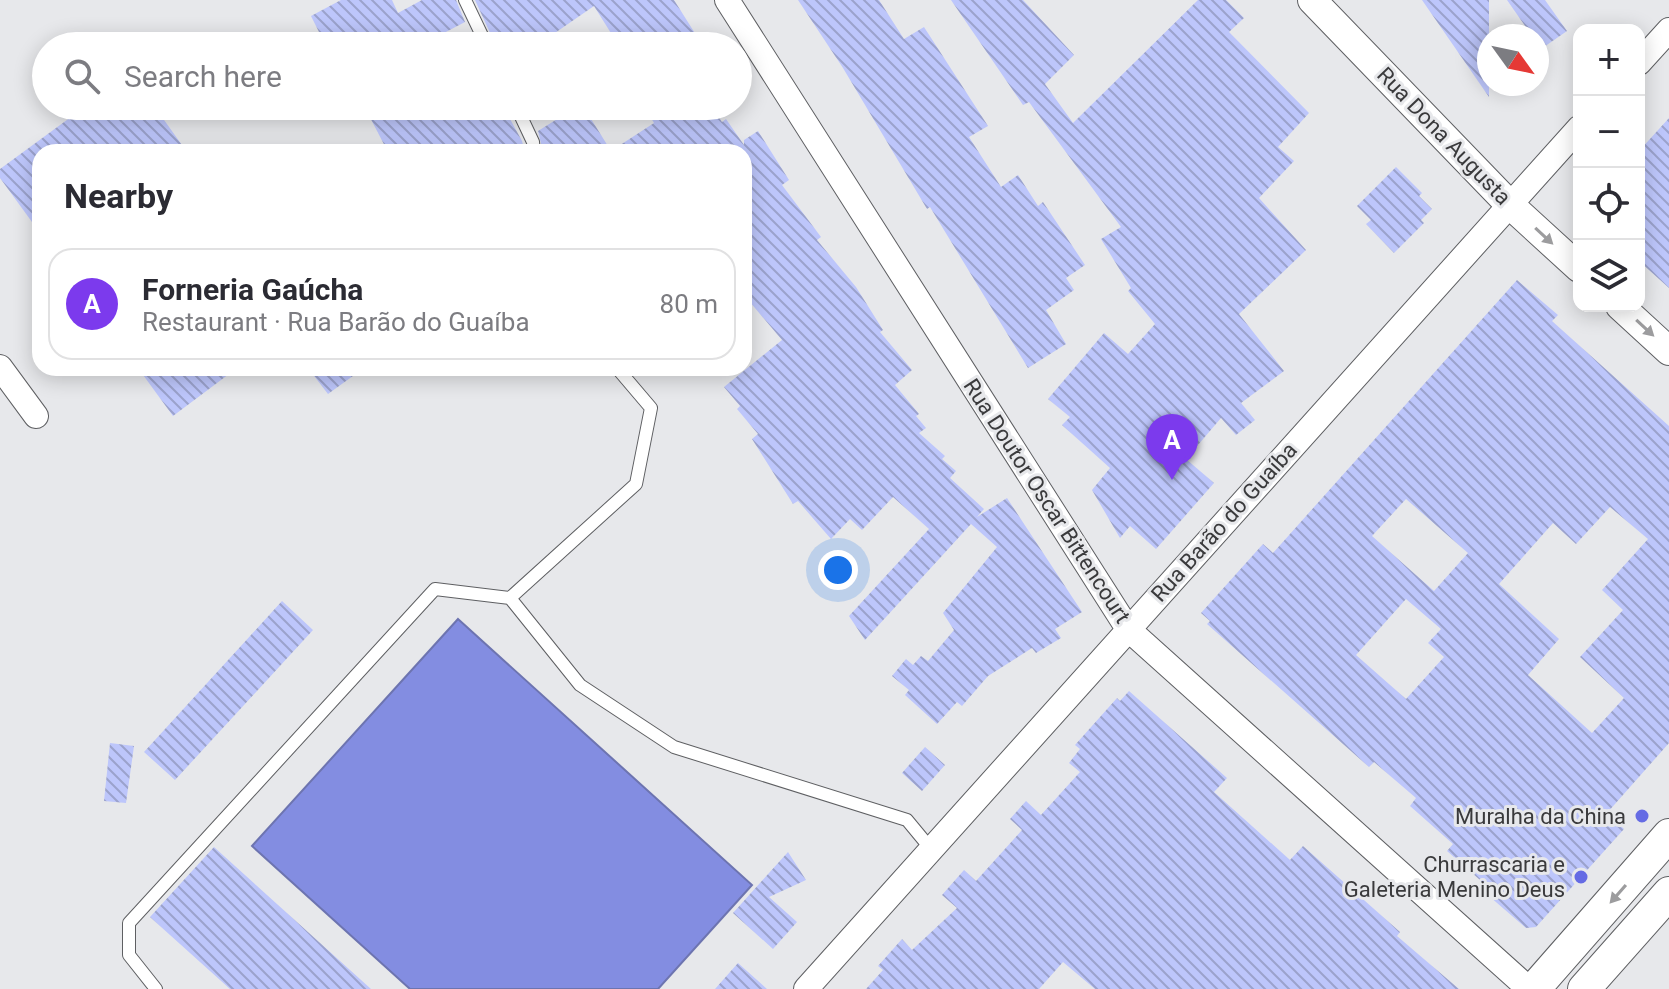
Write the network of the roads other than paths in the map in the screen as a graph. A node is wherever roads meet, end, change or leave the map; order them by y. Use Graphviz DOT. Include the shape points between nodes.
graph roads {
  1 [pos="465,0"];
  2 [pos="727,0"];
  3 [pos="1312,0"];
  4 [pos="1669,30"];
  5 [pos="480,32"];
  6 [pos="747,32"];
  7 [pos="752,39"];
  8 [pos="1645,56"];
  9 [pos="523,120"];
  10 [pos="1573,135"];
  11 [pos="533,144"];
  12 [pos="1509,204"];
  13 [pos="1573,263"];
  14 [pos="1627,312"];
  15 [pos="1669,351"];
  16 [pos="0,367"];
  17 [pos="624,376"];
  18 [pos="36,416"];
  19 [pos="510,598"];
  20 [pos="1128,629"];
  21 [pos="1669,835"];
  22 [pos="931,849"];
  23 [pos="1669,893"];
  24 [pos="156,989"];
  25 [pos="806,989"];
  26 [pos="1531,989"];
  27 [pos="1584,989"];
  1 -- 5 [label="lane"];
  2 -- 6 [label="street, Rua Doutor Oscar Bittencourt"];
  3 -- 12 [label="street, Rua Dona Augusta"];
  4 -- 8 [label="street"];
  7 -- 20 [label="street, Rua Doutor Oscar Bittencourt"];
  9 -- 11 [label="lane"];
  10 -- 12 [label="street, Rua Barão do Guaíba"];
  12 -- 13 [label="street, Rua Dona Augusta, one-way"];
  12 -- 20 [label="street, Rua Barão do Guaíba"];
  14 -- 15 [label="street, one-way"];
  16 -- 18 [label="street"];
  17 -- 19 [label="lane" via="651,408 636,484"];
  19 -- 22 [label="lane" via="580,685 674,747 907,820"];
  19 -- 24 [label="lane" via="435,589 129,923 129,955"];
  20 -- 22 [label="street, Rua Barão do Guaíba"];
  20 -- 26 [label="street, Rua Doutor Oscar Bittencourt"];
  21 -- 26 [label="main road, one-way"];
  22 -- 25 [label="street, Rua Barão do Guaíba"];
  23 -- 27 [label="main road"];
}
